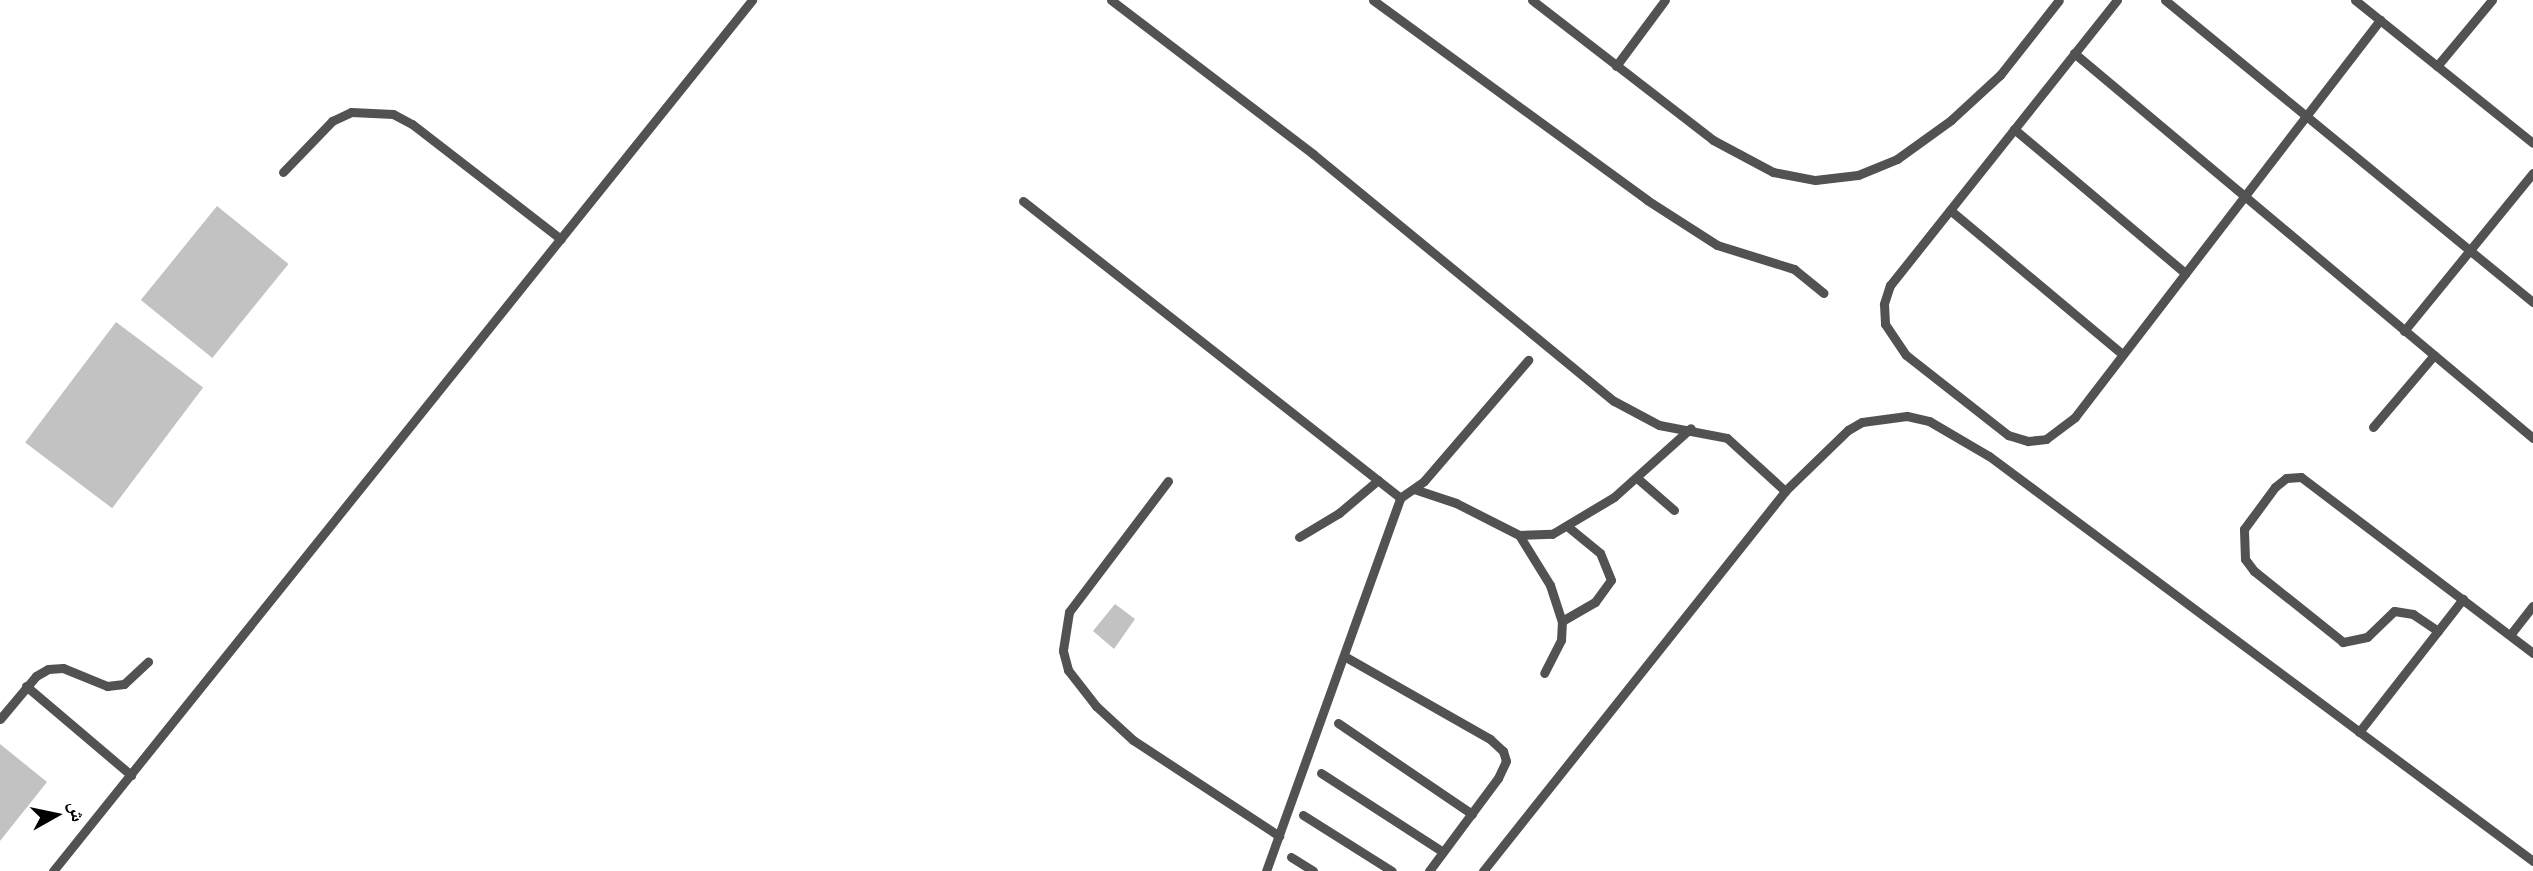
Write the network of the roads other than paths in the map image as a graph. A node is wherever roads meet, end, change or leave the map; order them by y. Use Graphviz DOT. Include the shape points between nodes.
graph roads {
  1 [pos="752,0"];
  2 [pos="1111,0"];
  3 [pos="1373,0"];
  4 [pos="1532,0"];
  5 [pos="1665,0"];
  6 [pos="2059,0"];
  7 [pos="2117,0"];
  8 [pos="2165,0"];
  9 [pos="2356,0"];
  10 [pos="2492,0"];
  11 [pos="2380,20"];
  12 [pos="2074,53"];
  13 [pos="1616,66"];
  14 [pos="2437,66"];
  15 [pos="2306,116"];
  16 [pos="2014,129"];
  17 [pos="2533,143"];
  18 [pos="283,172"];
  19 [pos="2533,173"];
  20 [pos="2244,196"];
  21 [pos="1023,201"];
  22 [pos="1950,210"];
  23 [pos="561,239"];
  24 [pos="2470,250"];
  25 [pos="2185,273"];
  26 [pos="1825,293"];
  27 [pos="2533,302"];
  28 [pos="2404,331"];
  29 [pos="2122,354"];
  30 [pos="2434,355"];
  31 [pos="1528,360"];
  32 [pos="2373,427"];
  33 [pos="1691,428"];
  34 [pos="2533,438"];
  35 [pos="1637,478"];
  36 [pos="1378,480"];
  37 [pos="1168,481"];
  38 [pos="1414,489"];
  39 [pos="1785,491"];
  40 [pos="1400,498"];
  41 [pos="1674,510"];
  42 [pos="1567,526"];
  43 [pos="1519,535"];
  44 [pos="1298,537"];
  45 [pos="2463,598"];
  46 [pos="2533,606"];
  47 [pos="1562,621"];
  48 [pos="2438,631"];
  49 [pos="2510,635"];
  50 [pos="2533,653"];
  51 [pos="1344,656"];
  52 [pos="148,662"];
  53 [pos="1544,673"];
  54 [pos="26,686"];
  55 [pos="0,719"];
  56 [pos="1338,723"];
  57 [pos="2359,732"];
  58 [pos="1321,773"];
  59 [pos="131,775"];
  60 [pos="1472,814"];
  61 [pos="1303,815"];
  62 [pos="1279,836"];
  63 [pos="1443,852"];
  64 [pos="1291,857"];
  65 [pos="2533,861"];
  66 [pos="53,871"];
  67 [pos="1266,871"];
  68 [pos="1313,871"];
  69 [pos="1392,871"];
  70 [pos="1429,871"];
  71 [pos="1483,871"];
  1 -- 23 [label="lane"];
  2 -- 33 [label="lane" via="1313,154 1614,401 1643,420"];
  3 -- 26 [label="lane" via="1647,200 1717,245 1794,269"];
  4 -- 13 [label="lane"];
  5 -- 13 [label="lane"];
  6 -- 13 [label="lane" via="2000,75 1951,120 1897,159 1858,175 1815,180 1773,172 1685,122"];
  7 -- 12 [label="lane"];
  8 -- 15 [label="lane"];
  9 -- 11 [label="lane"];
  10 -- 14 [label="lane"];
  11 -- 14 [label="lane"];
  11 -- 15 [label="lane"];
  12 -- 16 [label="lane"];
  12 -- 20 [label="lane"];
  14 -- 17 [label="lane"];
  15 -- 20 [label="lane"];
  15 -- 24 [label="lane"];
  16 -- 22 [label="lane"];
  16 -- 25 [label="lane"];
  18 -- 23 [label="lane" via="332,121 351,112 393,114"];
  19 -- 24 [label="lane"];
  20 -- 25 [label="lane"];
  20 -- 28 [label="lane"];
  21 -- 36 [label="lane"];
  22 -- 29 [label="lane"];
  22 -- 29 [label="lane" via="1890,285 1884,304 1885,324 1906,355 2008,435 2028,441 2062,430"];
  23 -- 59 [label="lane"];
  24 -- 27 [label="lane"];
  24 -- 28 [label="lane"];
  25 -- 29 [label="lane"];
  28 -- 30 [label="lane"];
  30 -- 32 [label="lane"];
  30 -- 34 [label="lane"];
  31 -- 38 [label="lane"];
  33 -- 35 [label="lane"];
  33 -- 39 [label="lane" via="1727,438"];
  35 -- 41 [label="lane"];
  35 -- 42 [label="lane" via="1615,498"];
  36 -- 40 [label="lane"];
  36 -- 44 [label="lane" via="1339,513"];
  37 -- 62 [label="lane" via="1069,612 1063,651 1068,670 1096,706 1133,740"];
  38 -- 40 [label="lane"];
  38 -- 43 [label="lane" via="1455,503"];
  39 -- 57 [label="lane" via="1832,444 1862,422 1907,416 1929,421 1989,456"];
  39 -- 71 [label="lane"];
  40 -- 51 [label="lane"];
  42 -- 43 [label="lane" via="1536,537"];
  42 -- 47 [label="lane" via="1600,553 1611,580 1595,602"];
  43 -- 47 [label="lane" via="1550,585"];
  45 -- 48 [label="lane"];
  45 -- 48 [label="lane" via="2301,477 2286,478 2275,487 2244,529 2243,551 2254,570 2343,642 2367,637 2394,611 2413,614"];
  45 -- 49 [label="lane"];
  46 -- 49 [label="lane"];
  47 -- 53 [label="lane" via="1561,640"];
  48 -- 57 [label="lane"];
  49 -- 50 [label="lane"];
  51 -- 60 [label="lane" via="1498,744 1506,761 1504,769"];
  51 -- 62 [label="lane"];
  52 -- 54 [label="lane" via="124,684 107,686 55,668"];
  54 -- 55 [label="lane"];
  54 -- 59 [label="lane"];
  56 -- 60 [label="lane"];
  57 -- 65 [label="lane"];
  58 -- 63 [label="lane"];
  59 -- 66 [label="lane"];
  60 -- 63 [label="lane"];
  61 -- 69 [label="lane"];
  62 -- 67 [label="lane"];
  63 -- 70 [label="lane"];
  64 -- 68 [label="lane"];
}
